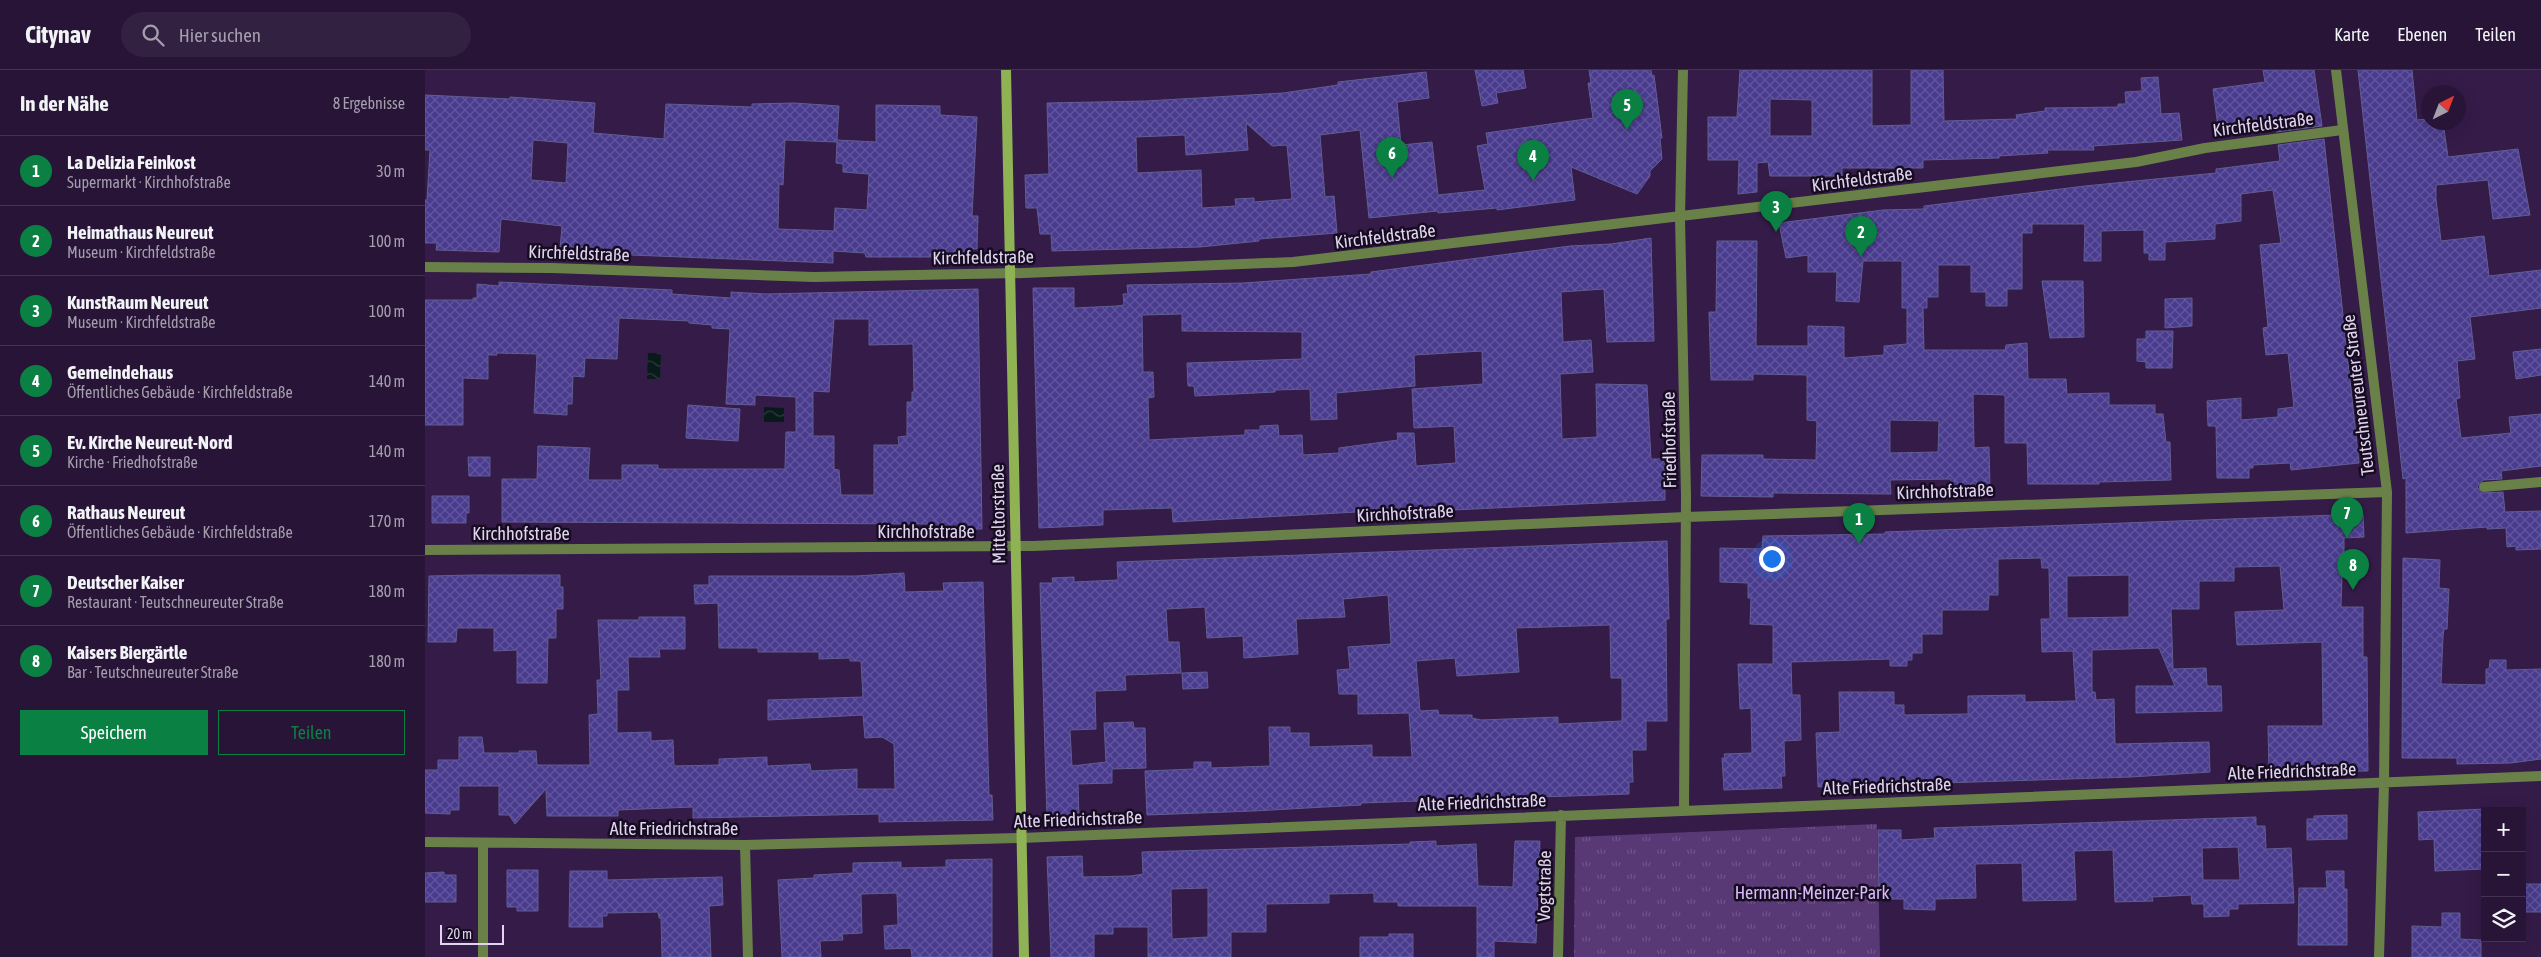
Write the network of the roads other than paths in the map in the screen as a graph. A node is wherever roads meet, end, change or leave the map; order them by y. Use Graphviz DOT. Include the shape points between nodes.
graph roads {
  1 [pos="1005,70"];
  2 [pos="1683,70"];
  3 [pos="2336,70"];
  4 [pos="2342,130"];
  5 [pos="1680,218"];
  6 [pos="425,267"];
  7 [pos="1009,273"];
  8 [pos="2541,482"];
  9 [pos="2484,487"];
  10 [pos="2387,492"];
  11 [pos="1686,516"];
  12 [pos="1015,546"];
  13 [pos="425,550"];
  14 [pos="2541,776"];
  15 [pos="2384,784"];
  16 [pos="1684,810"];
  17 [pos="1561,815"];
  18 [pos="1021,838"];
  19 [pos="425,842"];
  20 [pos="483,843"];
  21 [pos="745,845"];
  22 [pos="483,957"];
  23 [pos="748,957"];
  24 [pos="1024,957"];
  25 [pos="1558,957"];
  26 [pos="2379,957"];
  1 -- 7 [label="street, Mitteltorstraße"];
  2 -- 5 [label="street, Friedhofstraße"];
  3 -- 4 [label="street, Teutschneureuter Straße"];
  4 -- 5 [label="street, Kirchfeldstraße" via="2205,148 2136,162"];
  4 -- 10 [label="street, Teutschneureuter Straße"];
  5 -- 7 [label="street, Kirchfeldstraße" via="1303,261"];
  5 -- 11 [label="street, Friedhofstraße"];
  6 -- 7 [label="street, Kirchfeldstraße" via="552,268 762,277"];
  7 -- 12 [label="street, Mitteltorstraße"];
  8 -- 9 [label="street"];
  10 -- 11 [label="street, Kirchhofstraße"];
  10 -- 15 [label="street, Teutschneureuter Straße"];
  11 -- 12 [label="street, Kirchhofstraße"];
  11 -- 16 [label="street, Friedhofstraße"];
  12 -- 13 [label="street, Kirchhofstraße"];
  12 -- 18 [label="street, Mitteltorstraße"];
  14 -- 15 [label="street, Alte Friedrichstraße"];
  15 -- 16 [label="street, Alte Friedrichstraße"];
  15 -- 26 [label="street, Teutschneureuter Straße"];
  16 -- 17 [label="street, Alte Friedrichstraße"];
  17 -- 18 [label="street, Alte Friedrichstraße"];
  17 -- 25 [label="street, Vogtstraße"];
  18 -- 21 [label="street, Alte Friedrichstraße"];
  18 -- 24 [label="street, Mitteltorstraße"];
  19 -- 20 [label="street, Alte Friedrichstraße"];
  20 -- 21 [label="street, Alte Friedrichstraße"];
  20 -- 22 [label="street"];
  21 -- 23 [label="street"];
}
